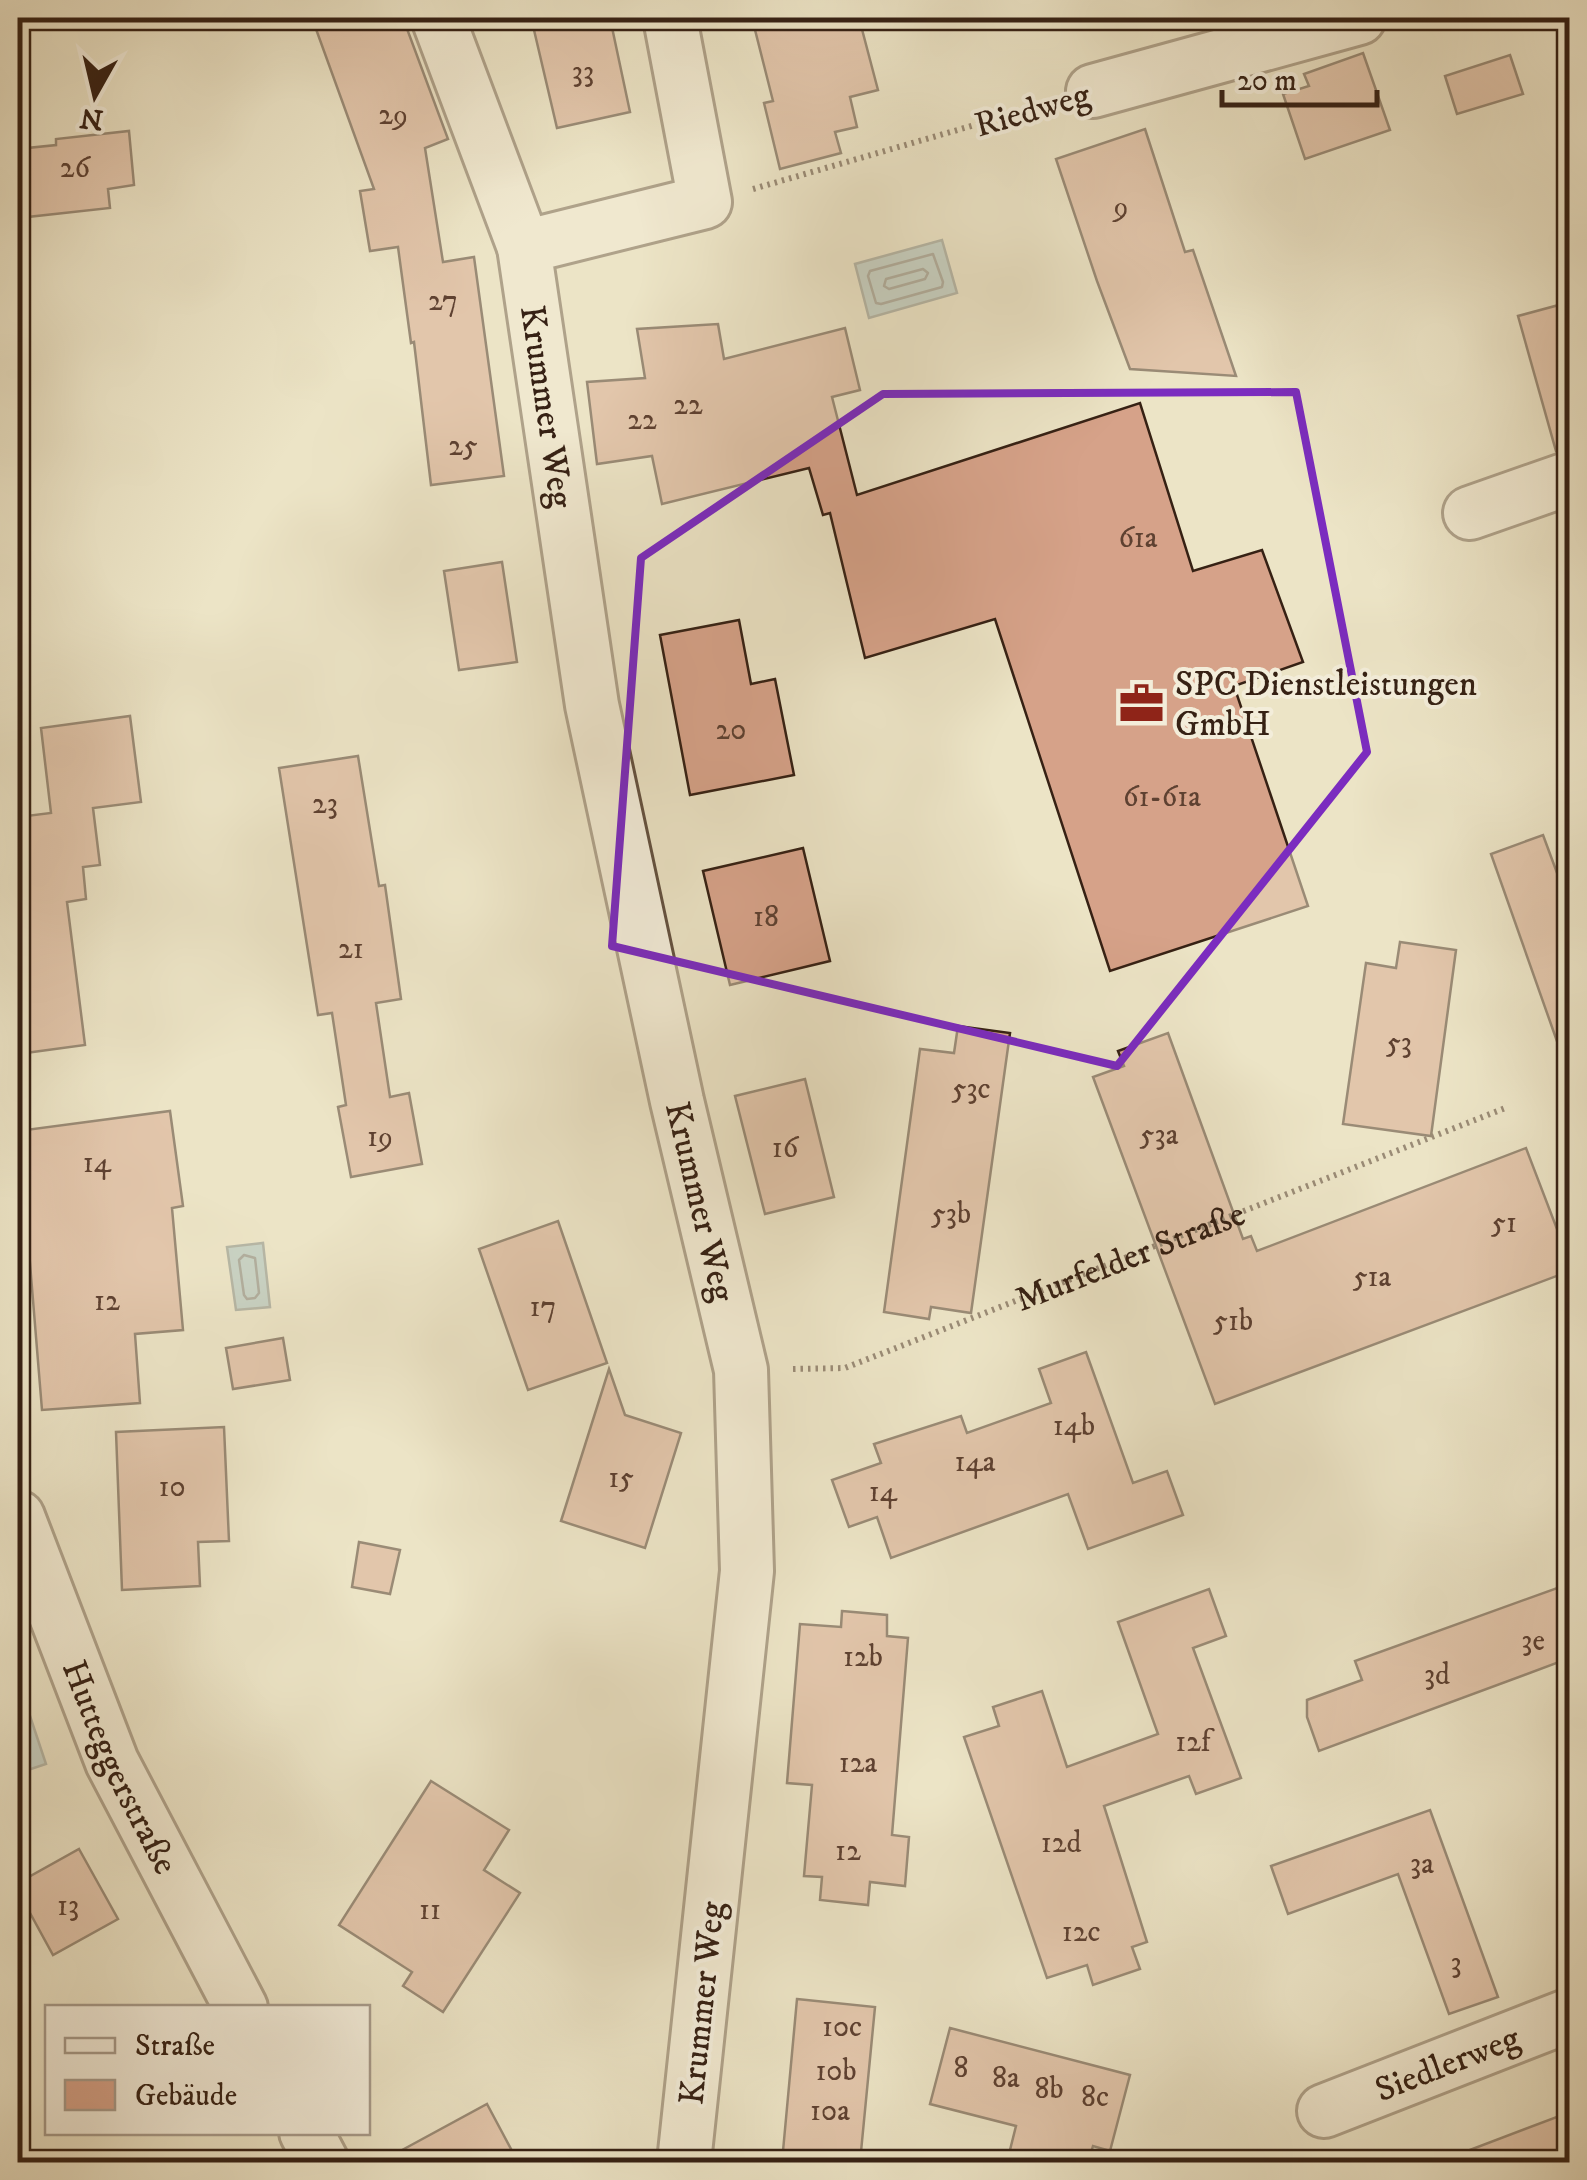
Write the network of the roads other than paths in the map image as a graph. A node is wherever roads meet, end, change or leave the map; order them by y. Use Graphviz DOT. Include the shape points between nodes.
graph roads {
  1 [pos="438,18"];
  2 [pos="670,18"];
  3 [pos="1359,18"];
  4 [pos="1093,91"];
  5 [pos="524,247"];
  6 [pos="1570,478"];
  7 [pos="1470,513"];
  8 [pos="18,1517"];
  9 [pos="238,2005"];
  10 [pos="1570,2015"];
  11 [pos="1324,2110"];
  12 [pos="308,2135"];
  13 [pos="322,2162"];
  14 [pos="684,2162"];
  1 -- 5 [label="street, Krummer Weg"];
  2 -- 5 [label="street" via="705,202"];
  3 -- 4 [label="street, Riedweg"];
  5 -- 14 [label="street, Krummer Weg" via="592,705 741,1370 747,1571"];
  6 -- 7 [label="street"];
  8 -- 9 [label="street, Hutteggerstraße" via="112,1762"];
  10 -- 11 [label="street, Siedlerweg"];
  12 -- 13 [label="street"];
}
